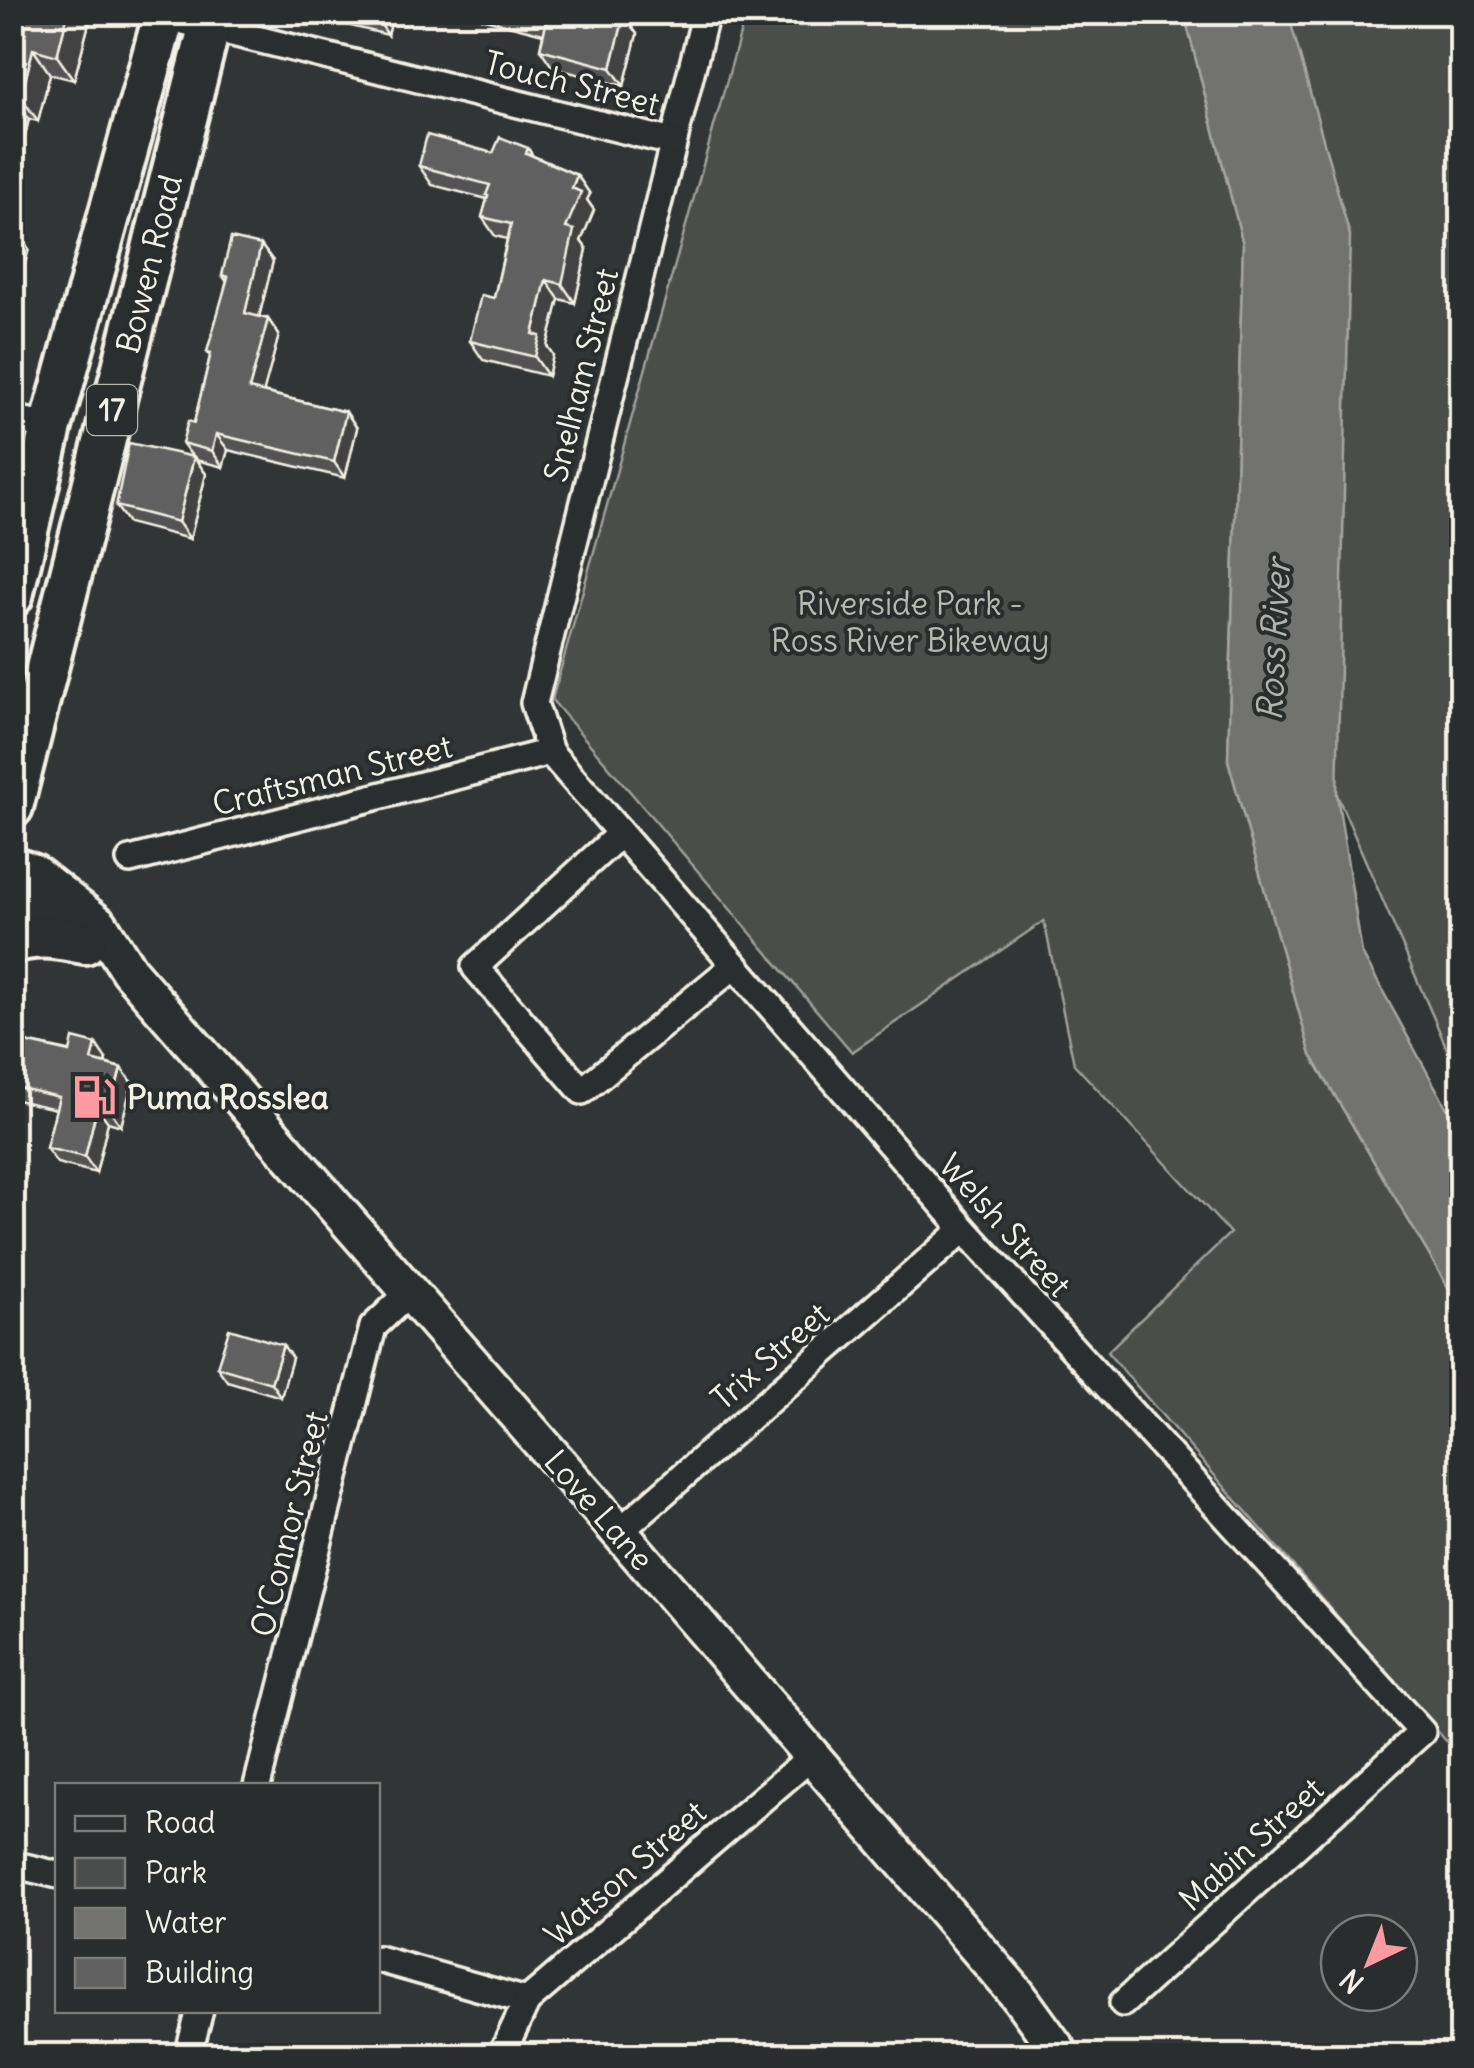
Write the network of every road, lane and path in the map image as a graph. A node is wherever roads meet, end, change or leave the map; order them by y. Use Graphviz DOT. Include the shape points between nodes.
graph roads {
  1 [pos="706,12"];
  2 [pos="165,14"];
  3 [pos="211,19"];
  4 [pos="672,142"];
  5 [pos="32,423"];
  6 [pos="12,596"];
  7 [pos="550,752"];
  8 [pos="12,807"];
  9 [pos="620,834"];
  10 [pos="130,860"];
  11 [pos="12,864"];
  12 [pos="12,895"];
  13 [pos="12,943"];
  14 [pos="85,943"];
  15 [pos="735,965"];
  16 [pos="129,971"];
  17 [pos="964,1229"];
  18 [pos="409,1293"];
  19 [pos="619,1532"];
  20 [pos="1422,1732"];
  21 [pos="812,1756"];
  22 [pos="259,1783"];
  23 [pos="12,1864"];
  24 [pos="55,1874"];
  25 [pos="380,1961"];
  26 [pos="528,2000"];
  27 [pos="1123,2003"];
  28 [pos="199,2013"];
  29 [pos="188,2056"];
  30 [pos="501,2056"];
  31 [pos="1062,2056"];
  1 -- 4 [label="street, Snelham Street"];
  2 -- 3 [label="street, Touch Street"];
  2 -- 5 [label="main road, Bowen Road / 17"];
  3 -- 4 [label="street, Touch Street"];
  3 -- 8 [label="main road, Bowen Road / 17"];
  4 -- 7 [label="street, Snelham Street" via="534,702"];
  5 -- 6 [label="main road, Bowen Road / 17"];
  7 -- 9 [label="street, Welsh Street"];
  7 -- 10 [label="street, Craftsman Street"];
  9 -- 15 [label="street, Welsh Street"];
  9 -- 15 [label="street" via="475,967 582,1091"];
  11 -- 16 [label="street, Love Lane" via="100,925"];
  12 -- 14 [label="street, Love Lane"];
  13 -- 14 [label="main road" via="48,937"];
  14 -- 16 [label="street, Love Lane"];
  15 -- 17 [label="street, Welsh Street"];
  16 -- 18 [label="street, Love Lane"];
  17 -- 19 [label="street, Trix Street"];
  17 -- 20 [label="street, Welsh Street"];
  18 -- 19 [label="street, Love Lane"];
  18 -- 22 [label="street, O'Connor Street" via="372,1326"];
  19 -- 21 [label="street, Love Lane"];
  20 -- 27 [label="street, Mabin Street"];
  21 -- 26 [label="street, Watson Street"];
  21 -- 31 [label="street, Love Lane" via="1017,1994"];
  23 -- 24 [label="street"];
  25 -- 26 [label="street"];
  26 -- 30 [label="street, Watson Street"];
  28 -- 29 [label="street"];
}
